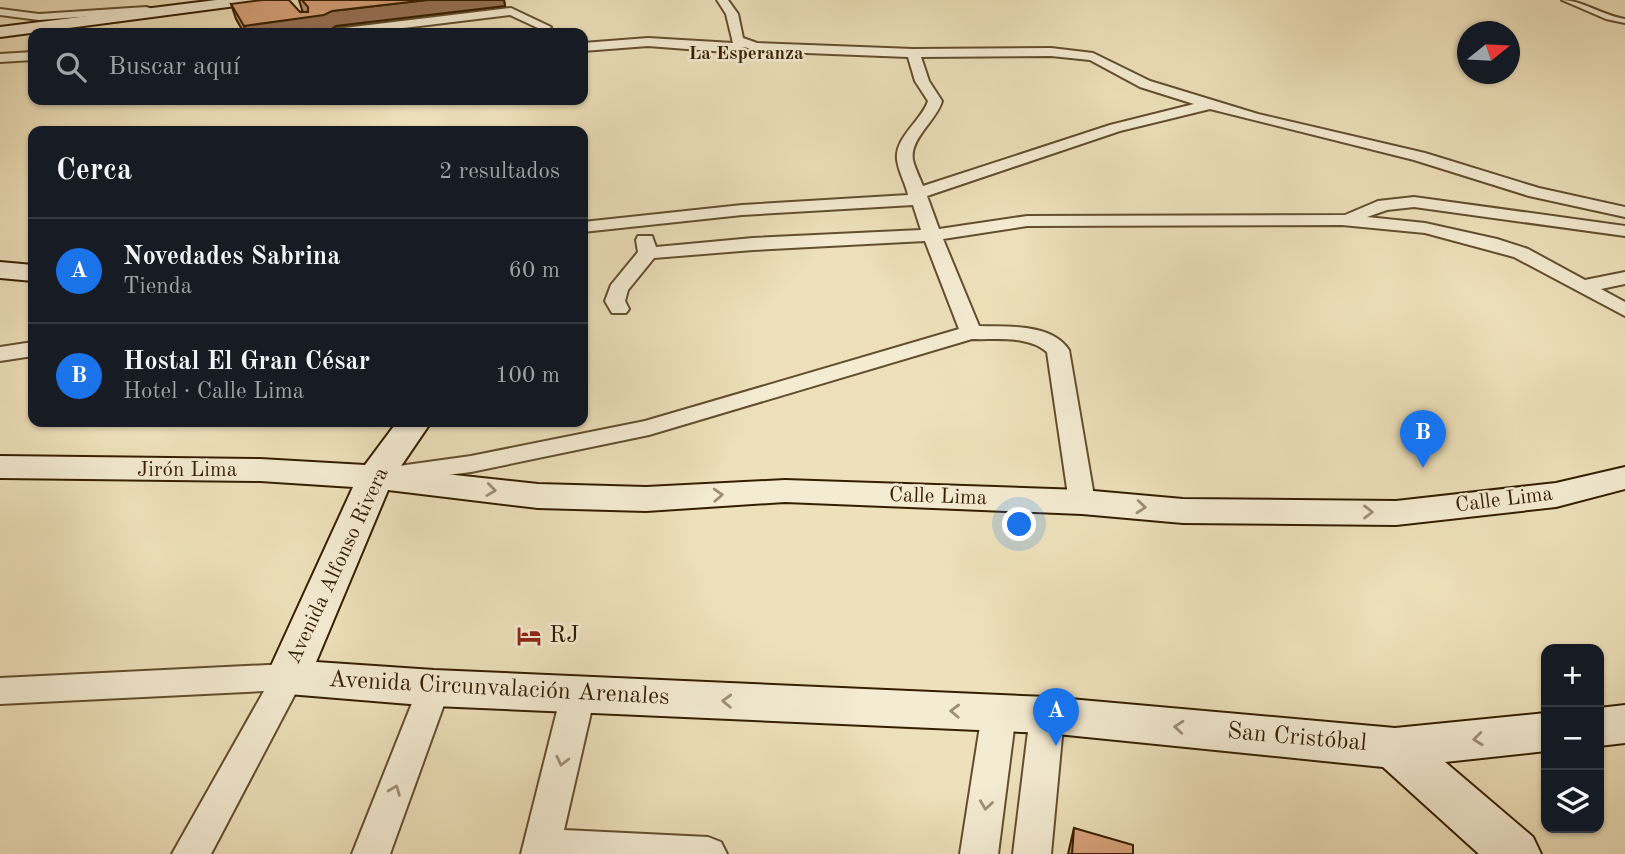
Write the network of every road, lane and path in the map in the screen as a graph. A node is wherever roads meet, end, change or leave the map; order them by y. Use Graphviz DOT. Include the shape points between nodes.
graph roads {
  1 [pos="251,0"];
  2 [pos="722,0"];
  3 [pos="1565,0"];
  4 [pos="192,7"];
  5 [pos="0,12"];
  6 [pos="1625,21"];
  7 [pos="28,28"];
  8 [pos="31,28"];
  9 [pos="376,28"];
  10 [pos="545,28"];
  11 [pos="0,32"];
  12 [pos="743,44"];
  13 [pos="588,47"];
  14 [pos="913,53"];
  15 [pos="28,56"];
  16 [pos="0,58"];
  17 [pos="1212,104"];
  18 [pos="917,197"];
  19 [pos="1625,212"];
  20 [pos="1342,220"];
  21 [pos="640,222"];
  22 [pos="588,226"];
  23 [pos="1625,231"];
  24 [pos="933,235"];
  25 [pos="648,253"];
  26 [pos="0,270"];
  27 [pos="28,273"];
  28 [pos="1625,278"];
  29 [pos="1584,286"];
  30 [pos="619,309"];
  31 [pos="1625,310"];
  32 [pos="971,332"];
  33 [pos="28,350"];
  34 [pos="0,354"];
  35 [pos="410,427"];
  36 [pos="0,467"];
  37 [pos="374,477"];
  38 [pos="1625,478"];
  39 [pos="1082,502"];
  40 [pos="288,677"];
  41 [pos="434,688"];
  42 [pos="0,691"];
  43 [pos="578,695"];
  44 [pos="999,713"];
  45 [pos="1047,715"];
  46 [pos="1625,724"];
  47 [pos="1604,726"];
  48 [pos="1541,733"];
  49 [pos="1395,748"];
  50 [pos="541,850"];
  51 [pos="191,854"];
  52 [pos="370,854"];
  53 [pos="708,854"];
  54 [pos="979,854"];
  55 [pos="1032,854"];
  56 [pos="1515,854"];
  1 -- 4 [label="street"];
  2 -- 12 [label="street" via="732,14 737,40"];
  3 -- 6 [label="lane"];
  4 -- 5 [label="street" via="39,17"];
  4 -- 8 [label="street"];
  7 -- 11 [label="street"];
  9 -- 10 [label="street" via="511,11"];
  12 -- 13 [label="street" via="726,48 648,42"];
  12 -- 14 [label="street"];
  14 -- 17 [label="street" via="1077,54 1106,62 1145,84"];
  14 -- 18 [label="street" via="935,101 904,157"];
  15 -- 16 [label="street"];
  17 -- 18 [label="street" via="1115,128"];
  17 -- 19 [label="street"];
  18 -- 21 [label="street"];
  18 -- 24 [label="street"];
  20 -- 23 [label="street" via="1384,205 1413,202"];
  20 -- 24 [label="street" via="1027,221"];
  20 -- 29 [label="street" via="1425,228 1490,243 1521,253"];
  21 -- 22 [label="street"];
  21 -- 25 [label="street"];
  24 -- 25 [label="street"];
  24 -- 32 [label="street"];
  25 -- 30 [label="street" via="618,289 615,301"];
  26 -- 27 [label="street"];
  28 -- 29 [label="street"];
  29 -- 31 [label="street"];
  32 -- 37 [label="street" via="649,428 471,464"];
  32 -- 39 [label="street" via="1039,337 1058,350"];
  33 -- 34 [label="street"];
  35 -- 37 [label="street, Avenida Alfonso Rivera"];
  36 -- 37 [label="street, Jirón Lima" via="260,470"];
  37 -- 39 [label="street, Calle Lima, one-way" via="538,496 646,499 785,491"];
  37 -- 40 [label="street, Avenida Alfonso Rivera"];
  39 -- 38 [label="street, Calle Lima, one-way" via="1183,511 1396,513 1556,495"];
  40 -- 41 [label="street, Avenida Circunvalación Arenales"];
  40 -- 42 [label="street, Avenida Circunvalación Arenales"];
  40 -- 51 [label="street"];
  41 -- 43 [label="street, Avenida Circunvalación Arenales"];
  52 -- 41 [label="street, one-way"];
  44 -- 43 [label="street, Avenida Circunvalación Arenales, one-way"];
  43 -- 50 [label="street, one-way"];
  44 -- 45 [label="street, Avenida Circunvalación Arenales"];
  44 -- 54 [label="street, one-way"];
  49 -- 45 [label="street, San Cristóbal, one-way"];
  45 -- 55 [label="street"];
  46 -- 47 [label="street"];
  48 -- 49 [label="street, San Cristóbal, one-way"];
  49 -- 56 [label="street"];
  50 -- 53 [label="street"];
}
